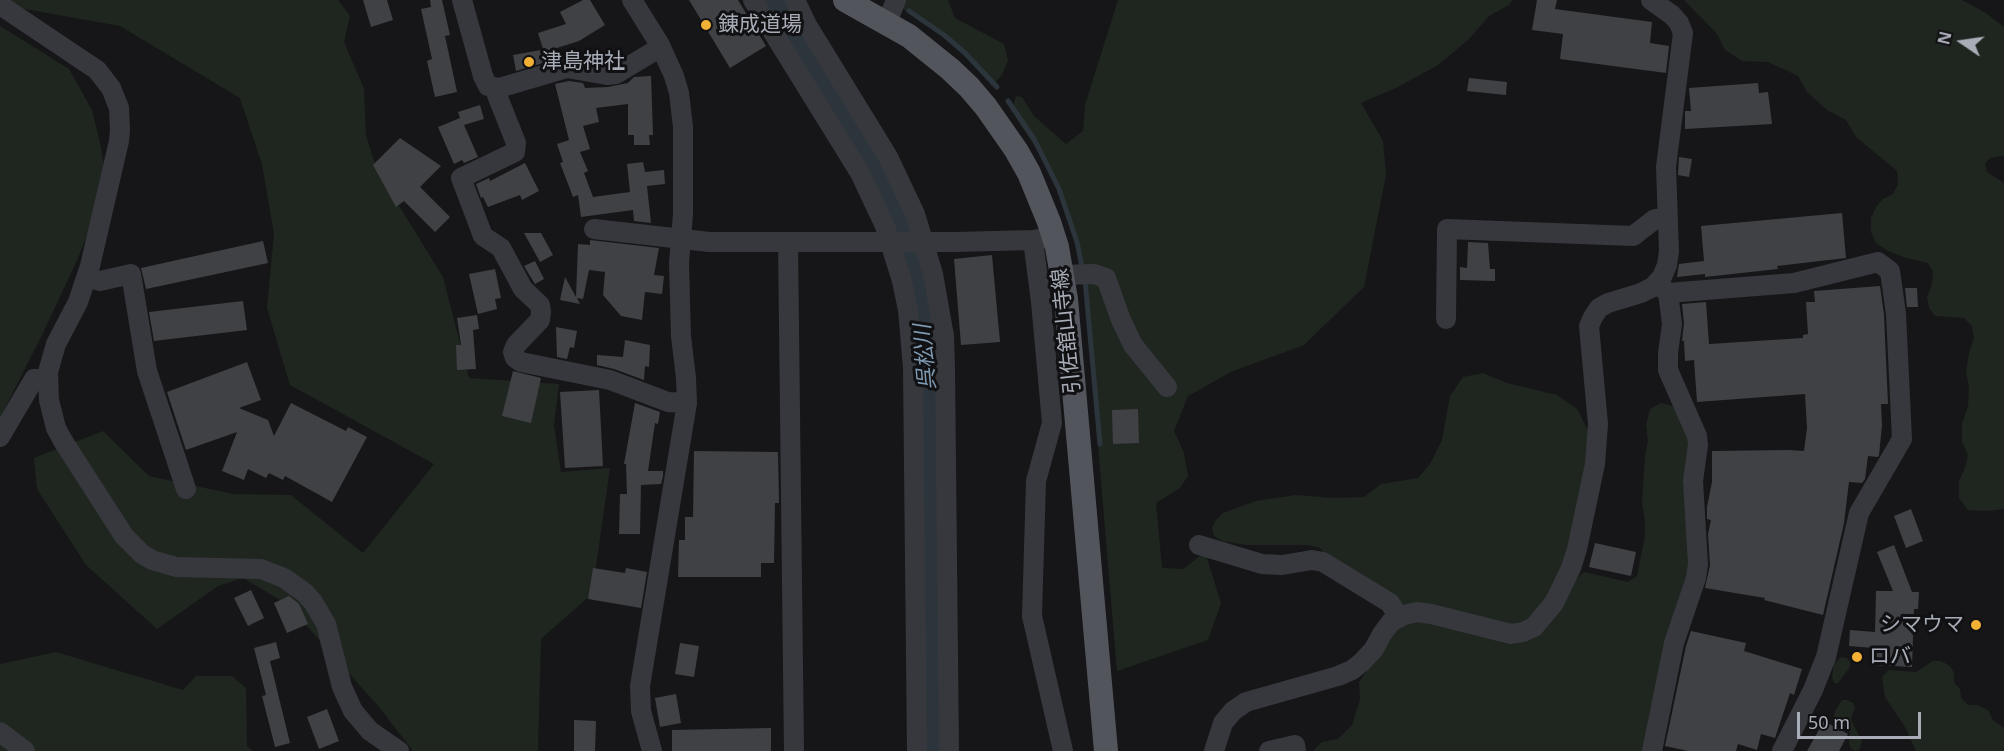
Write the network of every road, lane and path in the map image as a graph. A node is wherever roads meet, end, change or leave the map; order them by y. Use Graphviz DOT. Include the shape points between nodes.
graph roads {
  1 [pos="462,0"];
  2 [pos="632,0"];
  3 [pos="753,0"];
  4 [pos="795,0"];
  5 [pos="845,0"];
  6 [pos="1651,0"];
  7 [pos="0,5"];
  8 [pos="892,11"];
  9 [pos="661,47"];
  10 [pos="499,88"];
  11 [pos="1667,218"];
  12 [pos="594,229"];
  13 [pos="1043,238"];
  14 [pos="681,239"];
  15 [pos="788,242"];
  16 [pos="893,242"];
  17 [pos="922,242"];
  18 [pos="1063,276"];
  19 [pos="87,277"];
  20 [pos="1662,288"];
  21 [pos="1446,319"];
  22 [pos="48,380"];
  23 [pos="1167,387"];
  24 [pos="687,403"];
  25 [pos="0,437"];
  26 [pos="186,489"];
  27 [pos="1199,545"];
  28 [pos="1399,618"];
  29 [pos="0,732"];
  30 [pos="25,751"];
  31 [pos="399,751"];
  32 [pos="652,751"];
  33 [pos="794,751"];
  34 [pos="917,751"];
  35 [pos="949,751"];
  36 [pos="1064,751"];
  37 [pos="1106,751"];
  38 [pos="1214,751"];
  39 [pos="1269,751"];
  40 [pos="1296,751"];
  41 [pos="1652,751"];
  42 [pos="1782,751"];
  1 -- 10 [label="street" via="483,76 488,86"];
  2 -- 9 [label="street"];
  3 -- 16 [label="street" via="860,173"];
  4 -- 17 [label="street" via="903,185"];
  5 -- 8 [label="main road, 引佐舘山寺線"];
  6 -- 11 [label="street" via="1672,15 1683,33 1666,167"];
  7 -- 19 [label="street" via="89,63 105,78 116,98 119,141"];
  8 -- 13 [label="main road, 引佐舘山寺線" via="909,36 944,63 986,107 1016,150 1029,173"];
  9 -- 10 [label="street" via="616,74 567,68"];
  9 -- 14 [label="street" via="674,76 682,110"];
  10 -- 24 [label="street" via="497,95 516,143 515,152 461,178 483,236 501,248 523,289 540,305 540,320 516,345 515,358 610,380 668,402"];
  11 -- 20 [label="street" via="1669,251"];
  11 -- 21 [label="street" via="1656,219 1633,236 1447,229"];
  12 -- 14 [label="street"];
  13 -- 17 [label="street"];
  13 -- 18 [label="main road, 引佐舘山寺線"];
  13 -- 36 [label="street" via="1041,302 1052,423 1036,481 1032,616"];
  14 -- 15 [label="street"];
  14 -- 24 [label="street" via="681,336"];
  15 -- 16 [label="street"];
  15 -- 33 [label="street"];
  16 -- 17 [label="street"];
  16 -- 34 [label="street" via="908,310 913,368"];
  17 -- 35 [label="street" via="940,305 945,367"];
  18 -- 23 [label="street" via="1094,274 1106,278 1133,345"];
  18 -- 37 [label="main road, 引佐舘山寺線"];
  19 -- 22 [label="street" via="56,344"];
  19 -- 26 [label="street" via="100,281 131,274 147,371"];
  20 -- 28 [label="street" via="1608,303 1599,308 1589,326 1598,424 1595,464 1571,568 1542,619 1534,627 1511,634 1431,614 1417,612"];
  20 -- 41 [label="street" via="1671,324 1668,370 1697,436 1693,481 1698,564 1674,643"];
  20 -- 42 [label="street" via="1794,283 1878,262 1890,271 1902,439 1859,513 1826,657"];
  22 -- 25 [label="street" via="34,379"];
  22 -- 31 [label="street" via="48,400 59,434 132,546 164,565 248,567 295,585 313,602 326,624 342,687 353,711 370,731"];
  24 -- 32 [label="street" via="640,680 641,711"];
  27 -- 28 [label="street" via="1262,564 1323,562 1390,603"];
  28 -- 38 [label="street" via="1391,622 1374,649 1352,670 1246,702 1233,711 1223,723"];
  29 -- 30 [label="street"];
  39 -- 40 [label="street" via="1295,745"];
}
